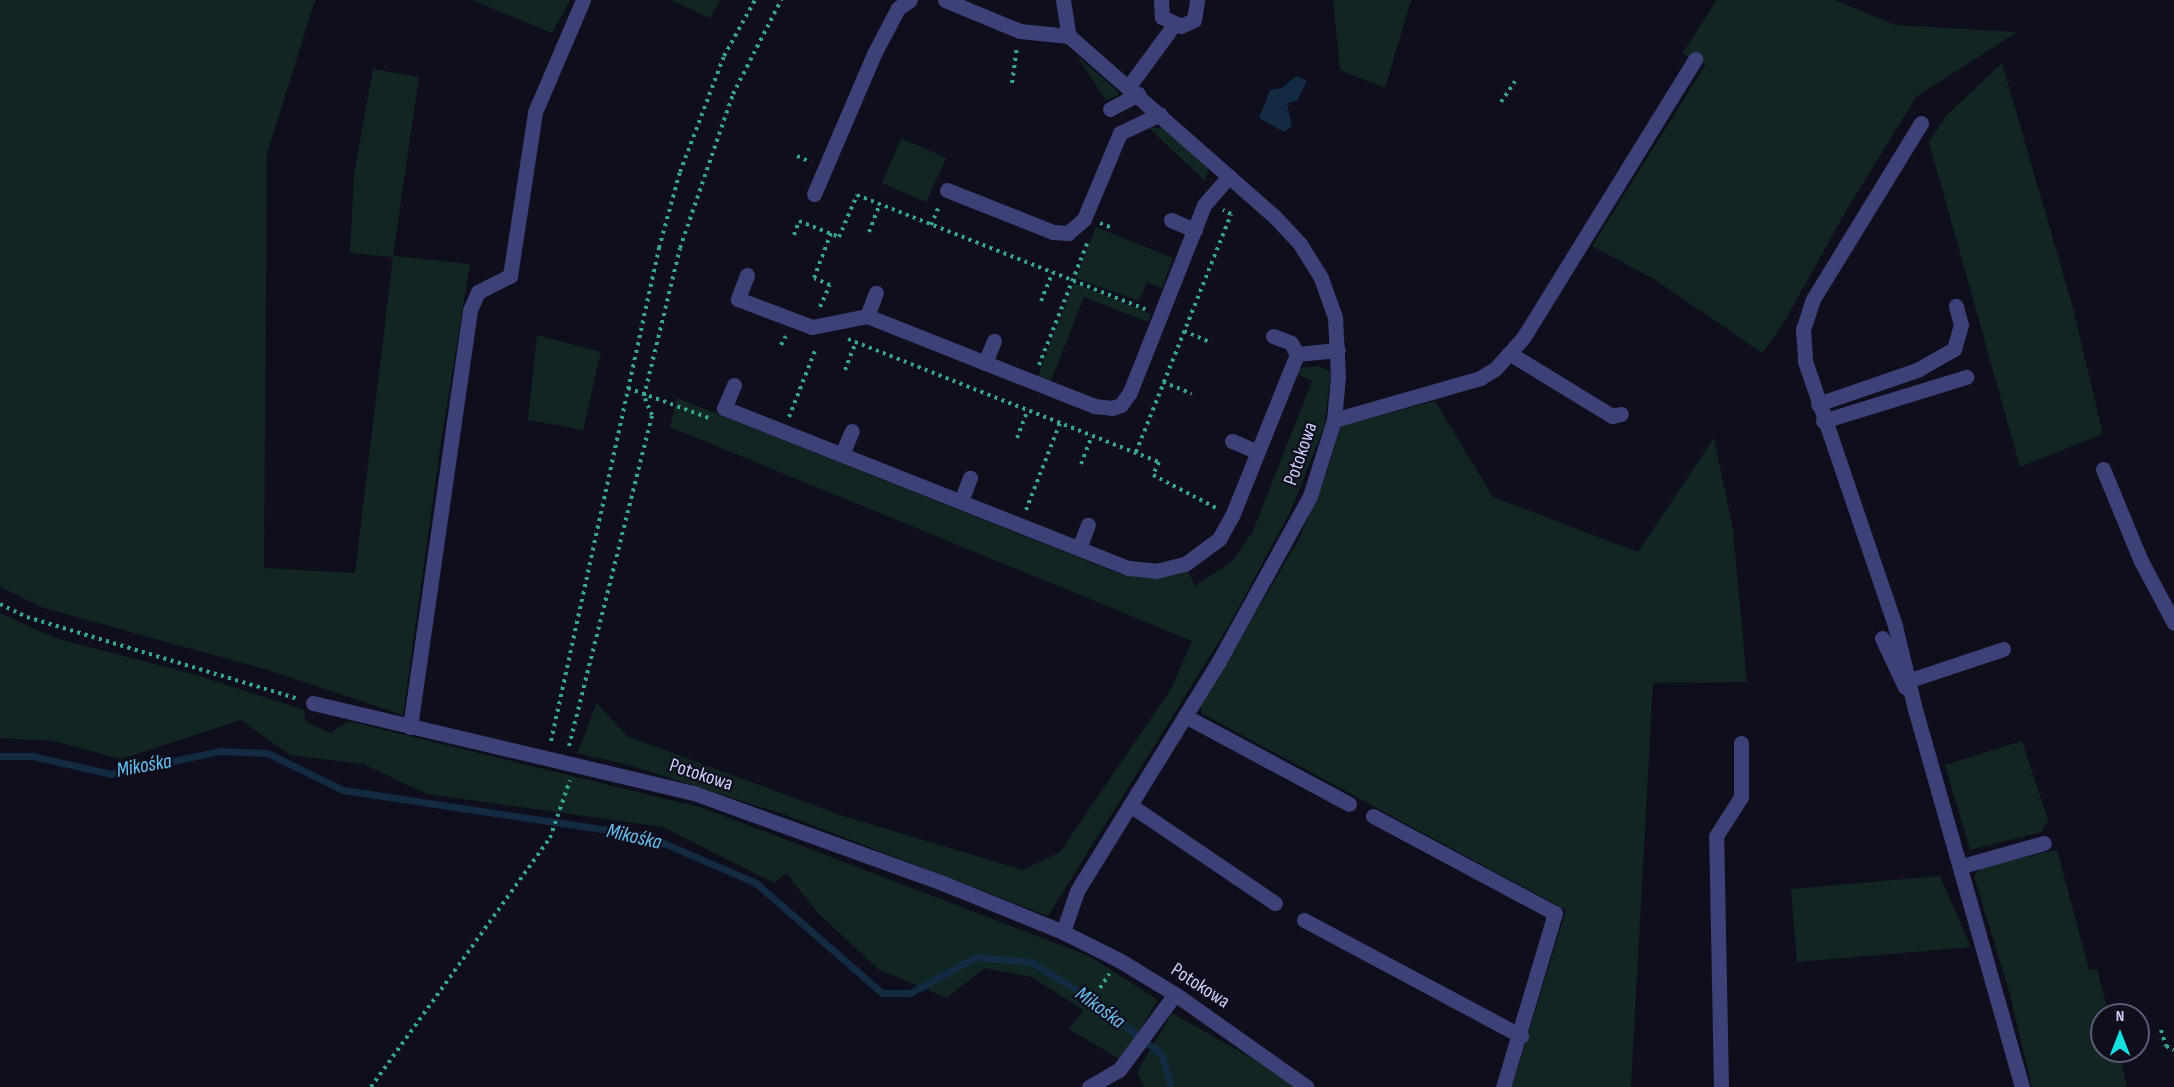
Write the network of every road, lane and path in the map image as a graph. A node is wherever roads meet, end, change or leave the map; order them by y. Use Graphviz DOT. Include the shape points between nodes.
graph roads {
  1 [pos="583,0"];
  2 [pos="755,0"];
  3 [pos="781,0"];
  4 [pos="910,0"];
  5 [pos="945,0"];
  6 [pos="1064,0"];
  7 [pos="1161,0"];
  8 [pos="1197,0"];
  9 [pos="1173,26"];
  10 [pos="1020,31"];
  11 [pos="1069,36"];
  12 [pos="1695,58"];
  13 [pos="1515,81"];
  14 [pos="1012,83"];
  15 [pos="1134,90"];
  16 [pos="1501,102"];
  17 [pos="1110,109"];
  18 [pos="1160,114"];
  19 [pos="1921,123"];
  20 [pos="1229,176"];
  21 [pos="947,190"];
  22 [pos="814,194"];
  23 [pos="1206,203"];
  24 [pos="880,204"];
  25 [pos="938,209"];
  26 [pos="1171,220"];
  27 [pos="931,225"];
  28 [pos="1194,230"];
  29 [pos="869,232"];
  30 [pos="831,233"];
  31 [pos="794,235"];
  32 [pos="1077,269"];
  33 [pos="1053,272"];
  34 [pos="747,275"];
  35 [pos="1073,280"];
  36 [pos="876,293"];
  37 [pos="1041,301"];
  38 [pos="1124,301"];
  39 [pos="822,303"];
  40 [pos="1956,306"];
  41 [pos="867,316"];
  42 [pos="1184,331"];
  43 [pos="1273,336"];
  44 [pos="795,340"];
  45 [pos="836,340"];
  46 [pos="994,340"];
  47 [pos="856,342"];
  48 [pos="827,343"];
  49 [pos="1212,343"];
  50 [pos="806,344"];
  51 [pos="781,345"];
  52 [pos="816,348"];
  53 [pos="1338,350"];
  54 [pos="1509,353"];
  55 [pos="1297,354"];
  56 [pos="985,363"];
  57 [pos="845,370"];
  58 [pos="1966,377"];
  59 [pos="1032,382"];
  60 [pos="1163,382"];
  61 [pos="734,385"];
  62 [pos="628,388"];
  63 [pos="645,392"];
  64 [pos="1192,394"];
  65 [pos="1818,404"];
  66 [pos="724,408"];
  67 [pos="1029,410"];
  68 [pos="1621,414"];
  69 [pos="789,417"];
  70 [pos="1334,420"];
  71 [pos="1823,421"];
  72 [pos="1060,423"];
  73 [pos="852,431"];
  74 [pos="1092,435"];
  75 [pos="1017,438"];
  76 [pos="1232,441"];
  77 [pos="1136,452"];
  78 [pos="1258,452"];
  79 [pos="842,454"];
  80 [pos="1081,464"];
  81 [pos="2103,469"];
  82 [pos="970,478"];
  83 [pos="961,501"];
  84 [pos="1210,504"];
  85 [pos="1026,510"];
  86 [pos="1088,525"];
  87 [pos="1079,548"];
  88 [pos="0,604"];
  89 [pos="2174,623"];
  90 [pos="1882,638"];
  91 [pos="2003,649"];
  92 [pos="1910,680"];
  93 [pos="312,703"];
  94 [pos="1915,709"];
  95 [pos="1185,716"];
  96 [pos="410,727"];
  97 [pos="1741,742"];
  98 [pos="547,759"];
  99 [pos="570,764"];
  100 [pos="1349,804"];
  101 [pos="1130,805"];
  102 [pos="1373,816"];
  103 [pos="2044,843"];
  104 [pos="1962,866"];
  105 [pos="1275,903"];
  106 [pos="1304,920"];
  107 [pos="1063,932"];
  108 [pos="1109,974"];
  109 [pos="1100,988"];
  110 [pos="1175,994"];
  111 [pos="2161,1030"];
  112 [pos="1521,1036"];
  113 [pos="2174,1050"];
  114 [pos="371,1087"];
  115 [pos="1089,1087"];
  116 [pos="1307,1087"];
  117 [pos="1503,1087"];
  118 [pos="1721,1087"];
  119 [pos="2022,1087"];
  1 -- 96 [label="street" via="535,111 510,276 478,292 470,310"];
  2 -- 62 [label="path" via="724,56 680,172"];
  3 -- 63 [label="path" via="733,94 680,248"];
  4 -- 22 [label="street" via="898,8 874,54"];
  5 -- 10 [label="street"];
  6 -- 11 [label="street"];
  7 -- 9 [label="street" via="1162,16"];
  8 -- 9 [label="street" via="1194,20"];
  9 -- 15 [label="street"];
  10 -- 11 [label="street"];
  10 -- 14 [label="path"];
  11 -- 15 [label="street, Potokowa"];
  12 -- 54 [label="street" via="1523,338"];
  13 -- 16 [label="path"];
  15 -- 17 [label="street"];
  15 -- 18 [label="street, Potokowa"];
  18 -- 20 [label="street, Potokowa"];
  18 -- 21 [label="street" via="1120,133 1084,219 1068,233 1053,232"];
  19 -- 65 [label="street" via="1813,298 1803,329 1805,361"];
  20 -- 23 [label="street"];
  20 -- 53 [label="street, Potokowa" via="1300,244 1321,278 1335,317"];
  23 -- 28 [label="street"];
  23 -- 42 [label="path" via="1231,213"];
  24 -- 27 [label="path"];
  24 -- 29 [label="path"];
  24 -- 30 [label="path" via="856,195 840,237"];
  25 -- 27 [label="path"];
  26 -- 28 [label="street"];
  27 -- 33 [label="path"];
  28 -- 59 [label="street" via="1130,392 1121,405 1094,406"];
  30 -- 31 [label="path" via="799,221"];
  30 -- 39 [label="path" via="814,278 830,285"];
  32 -- 35 [label="path"];
  33 -- 35 [label="path"];
  33 -- 37 [label="path"];
  34 -- 41 [label="street" via="738,298 812,327"];
  35 -- 38 [label="path"];
  35 -- 59 [label="path"];
  36 -- 41 [label="street"];
  40 -- 65 [label="street" via="1961,326 1954,349 1917,370"];
  41 -- 56 [label="street"];
  42 -- 49 [label="path"];
  42 -- 60 [label="path"];
  43 -- 55 [label="street" via="1291,343"];
  44 -- 51 [label="path" via="785,335"];
  45 -- 47 [label="path"];
  46 -- 56 [label="street"];
  47 -- 57 [label="path"];
  47 -- 67 [label="path"];
  48 -- 52 [label="path"];
  50 -- 52 [label="path"];
  52 -- 69 [label="path"];
  53 -- 55 [label="street"];
  53 -- 70 [label="street, Potokowa"];
  54 -- 68 [label="street" via="1612,416"];
  54 -- 70 [label="street" via="1480,378"];
  55 -- 78 [label="street"];
  56 -- 59 [label="street"];
  58 -- 71 [label="street"];
  60 -- 64 [label="path"];
  60 -- 77 [label="path"];
  61 -- 66 [label="street"];
  62 -- 63 [label="path"];
  62 -- 98 [label="path"];
  63 -- 66 [label="path" via="713,419"];
  63 -- 99 [label="path" via="652,415"];
  65 -- 71 [label="street"];
  66 -- 79 [label="street"];
  67 -- 72 [label="path"];
  67 -- 75 [label="path"];
  70 -- 95 [label="street, Potokowa" via="1310,496"];
  71 -- 92 [label="street" via="1868,543"];
  72 -- 74 [label="path"];
  72 -- 85 [label="path"];
  73 -- 79 [label="street"];
  74 -- 77 [label="path"];
  74 -- 80 [label="path"];
  76 -- 78 [label="street"];
  77 -- 84 [label="path" via="1159,462 1153,475"];
  78 -- 87 [label="street" via="1219,539 1185,564 1145,571"];
  79 -- 83 [label="street"];
  81 -- 89 [label="street" via="2141,561"];
  82 -- 83 [label="street"];
  83 -- 87 [label="street"];
  86 -- 87 [label="street"];
  88 -- 93 [label="path" via="27,617"];
  90 -- 94 [label="street"];
  91 -- 92 [label="street"];
  92 -- 94 [label="street"];
  93 -- 96 [label="street, Potokowa"];
  94 -- 104 [label="street"];
  95 -- 100 [label="street"];
  95 -- 101 [label="street, Potokowa"];
  96 -- 98 [label="street, Potokowa"];
  97 -- 118 [label="street" via="1741,797 1716,836"];
  98 -- 99 [label="street, Potokowa"];
  99 -- 107 [label="street, Potokowa" via="694,793 945,884"];
  99 -- 114 [label="path" via="550,838"];
  101 -- 105 [label="street"];
  101 -- 107 [label="street, Potokowa" via="1077,891"];
  102 -- 112 [label="street" via="1555,913"];
  103 -- 104 [label="street"];
  104 -- 119 [label="street"];
  106 -- 112 [label="street"];
  107 -- 110 [label="street, Potokowa"];
  108 -- 109 [label="path"];
  110 -- 115 [label="street" via="1124,1064"];
  110 -- 116 [label="street, Potokowa"];
  111 -- 113 [label="path" via="2166,1046"];
  112 -- 117 [label="street"];
}
